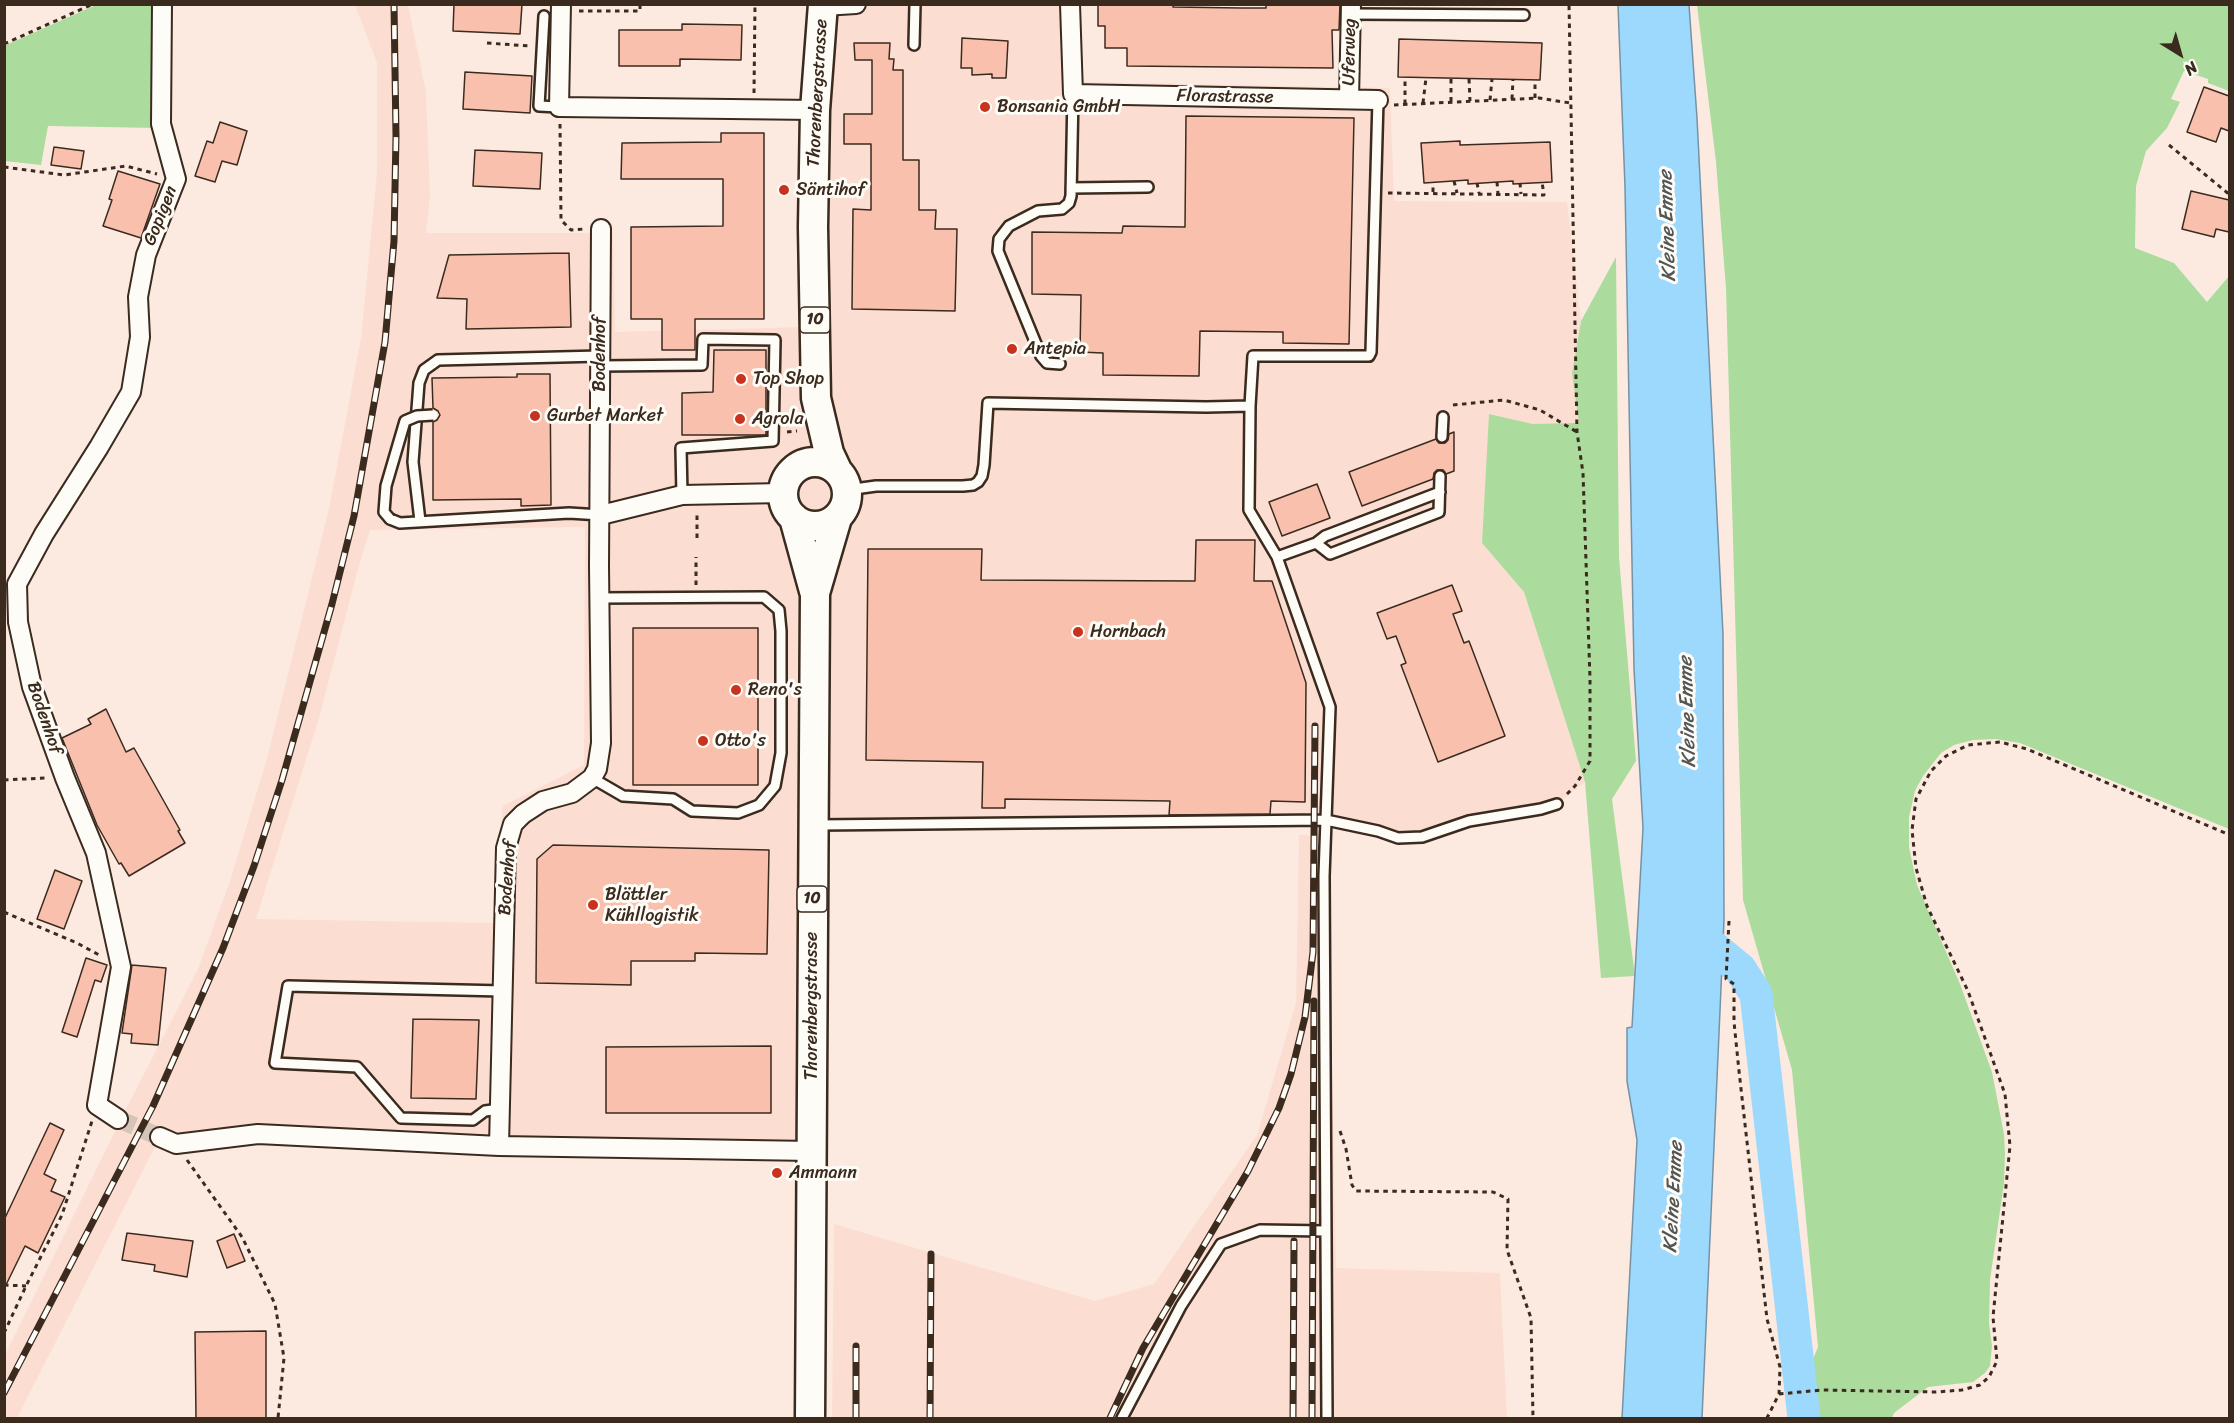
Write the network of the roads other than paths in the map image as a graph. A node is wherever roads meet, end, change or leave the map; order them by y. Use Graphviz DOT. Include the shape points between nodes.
graph roads {
  1 [pos="162,4"];
  2 [pos="561,4"];
  3 [pos="856,4"];
  4 [pos="915,4"];
  5 [pos="1070,4"];
  6 [pos="823,5"];
  7 [pos="1351,9"];
  8 [pos="1524,15"];
  9 [pos="544,16"];
  10 [pos="914,45"];
  11 [pos="1073,93"];
  12 [pos="1349,99"];
  13 [pos="1378,103"];
  14 [pos="559,107"];
  15 [pos="815,110"];
  16 [pos="1148,187"];
  17 [pos="1071,188"];
  18 [pos="601,229"];
  19 [pos="600,361"];
  20 [pos="1060,364"];
  21 [pos="816,398"];
  22 [pos="1250,406"];
  23 [pos="433,415"];
  24 [pos="1443,417"];
  25 [pos="1442,437"];
  26 [pos="796,468"];
  27 [pos="1440,476"];
  28 [pos="842,480"];
  29 [pos="1440,492"];
  30 [pos="682,495"];
  31 [pos="789,506"];
  32 [pos="601,515"];
  33 [pos="837,518"];
  34 [pos="420,521"];
  35 [pos="1316,543"];
  36 [pos="1277,557"];
  37 [pos="17,584"];
  38 [pos="815,594"];
  39 [pos="600,597"];
  40 [pos="592,778"];
  41 [pos="1557,804"];
  42 [pos="1326,820"];
  43 [pos="813,825"];
  44 [pos="502,991"];
  45 [pos="500,1109"];
  46 [pos="118,1119"];
  47 [pos="168,1140"];
  48 [pos="499,1146"];
  49 [pos="812,1151"];
  50 [pos="1326,1231"];
  51 [pos="810,1419"];
  52 [pos="1122,1419"];
  53 [pos="1327,1419"];
  1 -- 37 [label="street, Gopigen" via="161,124 176,179 146,255 138,297 140,337 131,392"];
  2 -- 14 [label="street"];
  3 -- 6 [label="street"];
  4 -- 10 [label="lane"];
  5 -- 11 [label="street"];
  6 -- 15 [label="main road, Thorenbergstrasse / 10"];
  7 -- 8 [label="lane"];
  7 -- 12 [label="street, Uferweg"];
  9 -- 14 [label="lane" via="539,106"];
  11 -- 12 [label="street, Florastrasse"];
  11 -- 17 [label="lane"];
  12 -- 13 [label="street, Florastrasse"];
  13 -- 22 [label="lane" via="1369,357 1253,356"];
  14 -- 15 [label="street"];
  15 -- 21 [label="main road, Thorenbergstrasse / 10"];
  16 -- 17 [label="lane"];
  17 -- 20 [label="lane" via="1069,203 1062,209 1038,211 1009,226 998,245 1041,356 1047,363"];
  18 -- 19 [label="street, Bodenhof"];
  19 -- 30 [label="lane" via="702,365 703,339 775,340 773,441 681,448"];
  19 -- 32 [label="street, Bodenhof"];
  19 -- 34 [label="lane" via="438,360 424,370 419,383 413,462"];
  21 -- 26 [label="main road, Thorenbergstrasse / 10"];
  21 -- 28 [label="main road, Thorenbergstrasse / 10" via="829,453"];
  22 -- 28 [label="lane" via="988,403 982,476 973,485 876,486"];
  22 -- 36 [label="lane" via="1249,510"];
  23 -- 34 [label="lane, bridge" via="405,421 386,486 384,512 390,519 400,523"];
  24 -- 25 [label="lane"];
  26 -- 28 [label="main road" via="824,463"];
  26 -- 31 [label="main road, 10" via="785,484"];
  27 -- 29 [label="lane"];
  28 -- 33 [label="main road, 10" via="847,501"];
  29 -- 35 [label="lane" via="1325,536"];
  29 -- 35 [label="lane" via="1439,512 1330,554"];
  30 -- 31 [label="street"];
  30 -- 32 [label="street"];
  31 -- 33 [label="main road" via="805,524 815,526"];
  31 -- 38 [label="main road, Thorenbergstrasse / 10"];
  32 -- 34 [label="lane" via="569,513"];
  32 -- 39 [label="street, Bodenhof"];
  33 -- 38 [label="main road, Thorenbergstrasse / 10"];
  35 -- 36 [label="lane"];
  36 -- 42 [label="lane" via="1330,707"];
  37 -- 46 [label="street, Bodenhof" via="18,622 32,687 96,853 121,967 98,1105"];
  38 -- 43 [label="main road, Thorenbergstrasse / 10"];
  39 -- 40 [label="street, Bodenhof" via="601,743"];
  39 -- 40 [label="lane" via="764,597 779,610 781,753 775,786 759,805 738,813 692,811 673,799 623,796"];
  40 -- 44 [label="street, Bodenhof" via="572,793 532,807 513,824 506,848"];
  41 -- 42 [label="lane" via="1469,821 1422,837 1398,838"];
  42 -- 43 [label="lane"];
  42 -- 50 [label="lane"];
  43 -- 49 [label="main road, Thorenbergstrasse / 10"];
  44 -- 45 [label="street, Bodenhof"];
  44 -- 45 [label="lane" via="288,986 275,1063 357,1068 401,1118 473,1120 485,1111"];
  45 -- 48 [label="street, Bodenhof"];
  47 -- 48 [label="street" via="258,1134"];
  48 -- 49 [label="street"];
  49 -- 51 [label="main road, Thorenbergstrasse / 10"];
  50 -- 52 [label="lane" via="1260,1230 1221,1244 1181,1306"];
  50 -- 53 [label="lane"];
}
